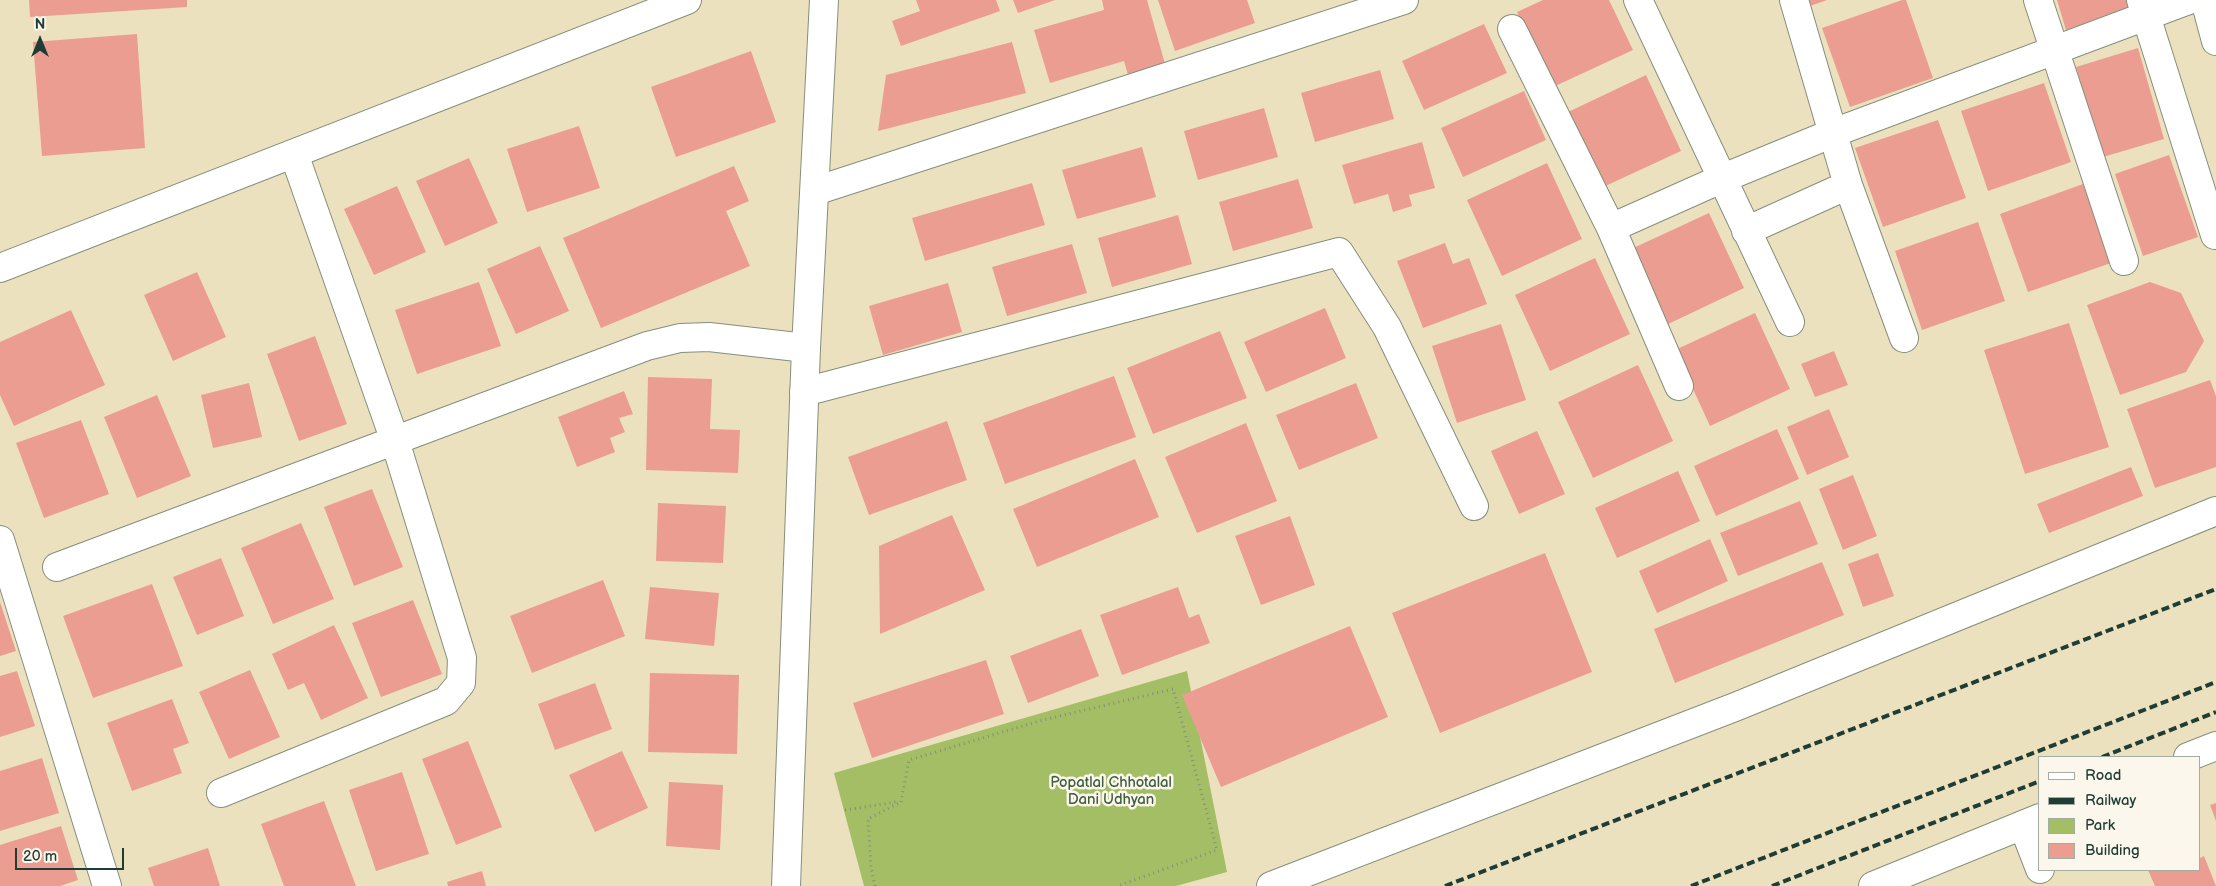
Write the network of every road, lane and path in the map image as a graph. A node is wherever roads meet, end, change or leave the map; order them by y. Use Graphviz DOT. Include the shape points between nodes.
graph roads {
  1 [pos="687,0"];
  2 [pos="824,0"];
  3 [pos="1404,0"];
  4 [pos="1638,0"];
  5 [pos="1794,0"];
  6 [pos="2038,0"];
  7 [pos="2189,0"];
  8 [pos="2205,0"];
  9 [pos="2143,8"];
  10 [pos="1512,29"];
  11 [pos="2216,41"];
  12 [pos="2055,49"];
  13 [pos="1832,133"];
  14 [pos="294,154"];
  15 [pos="1721,179"];
  16 [pos="1848,185"];
  17 [pos="815,191"];
  18 [pos="1611,228"];
  19 [pos="1746,231"];
  20 [pos="2215,235"];
  21 [pos="2124,261"];
  22 [pos="0,268"];
  23 [pos="1790,322"];
  24 [pos="1904,338"];
  25 [pos="806,348"];
  26 [pos="1679,386"];
  27 [pos="804,392"];
  28 [pos="395,441"];
  29 [pos="1474,506"];
  30 [pos="2216,511"];
  31 [pos="1,545"];
  32 [pos="57,567"];
  33 [pos="2216,746"];
  34 [pos="2191,756"];
  35 [pos="221,793"];
  36 [pos="901,802"];
  37 [pos="845,810"];
  38 [pos="2031,821"];
  39 [pos="2038,859"];
  40 [pos="2040,871"];
  41 [pos="108,886"];
  42 [pos="786,886"];
  43 [pos="875,886"];
  44 [pos="1118,886"];
  45 [pos="1270,886"];
  46 [pos="1873,886"];
  47 [pos="2046,886"];
  1 -- 14 [label="street"];
  2 -- 17 [label="street"];
  3 -- 17 [label="street"];
  4 -- 15 [label="street"];
  5 -- 13 [label="street"];
  6 -- 12 [label="street"];
  7 -- 9 [label="street"];
  8 -- 11 [label="street"];
  9 -- 12 [label="street"];
  9 -- 20 [label="street"];
  10 -- 18 [label="street"];
  12 -- 13 [label="street"];
  12 -- 21 [label="street"];
  13 -- 15 [label="street"];
  13 -- 16 [label="street"];
  14 -- 22 [label="street"];
  14 -- 28 [label="street"];
  15 -- 18 [label="street"];
  15 -- 19 [label="street"];
  16 -- 19 [label="street"];
  16 -- 24 [label="street"];
  17 -- 25 [label="street"];
  18 -- 26 [label="street"];
  19 -- 23 [label="street"];
  25 -- 27 [label="street"];
  25 -- 28 [label="street" via="709,337 680,338 647,346"];
  27 -- 29 [label="street" via="1339,252 1387,327"];
  27 -- 42 [label="street"];
  28 -- 32 [label="street"];
  28 -- 35 [label="street" via="462,658 461,683 446,701"];
  30 -- 45 [label="street" via="1735,707"];
  31 -- 41 [label="street"];
  33 -- 34 [label="street"];
  36 -- 37 [label="path"];
  36 -- 43 [label="path" via="868,819"];
  36 -- 44 [label="path" via="909,760 1043,720 1173,689 1218,850"];
  38 -- 39 [label="street"];
  38 -- 46 [label="street"];
  40 -- 47 [label="street"];
}
